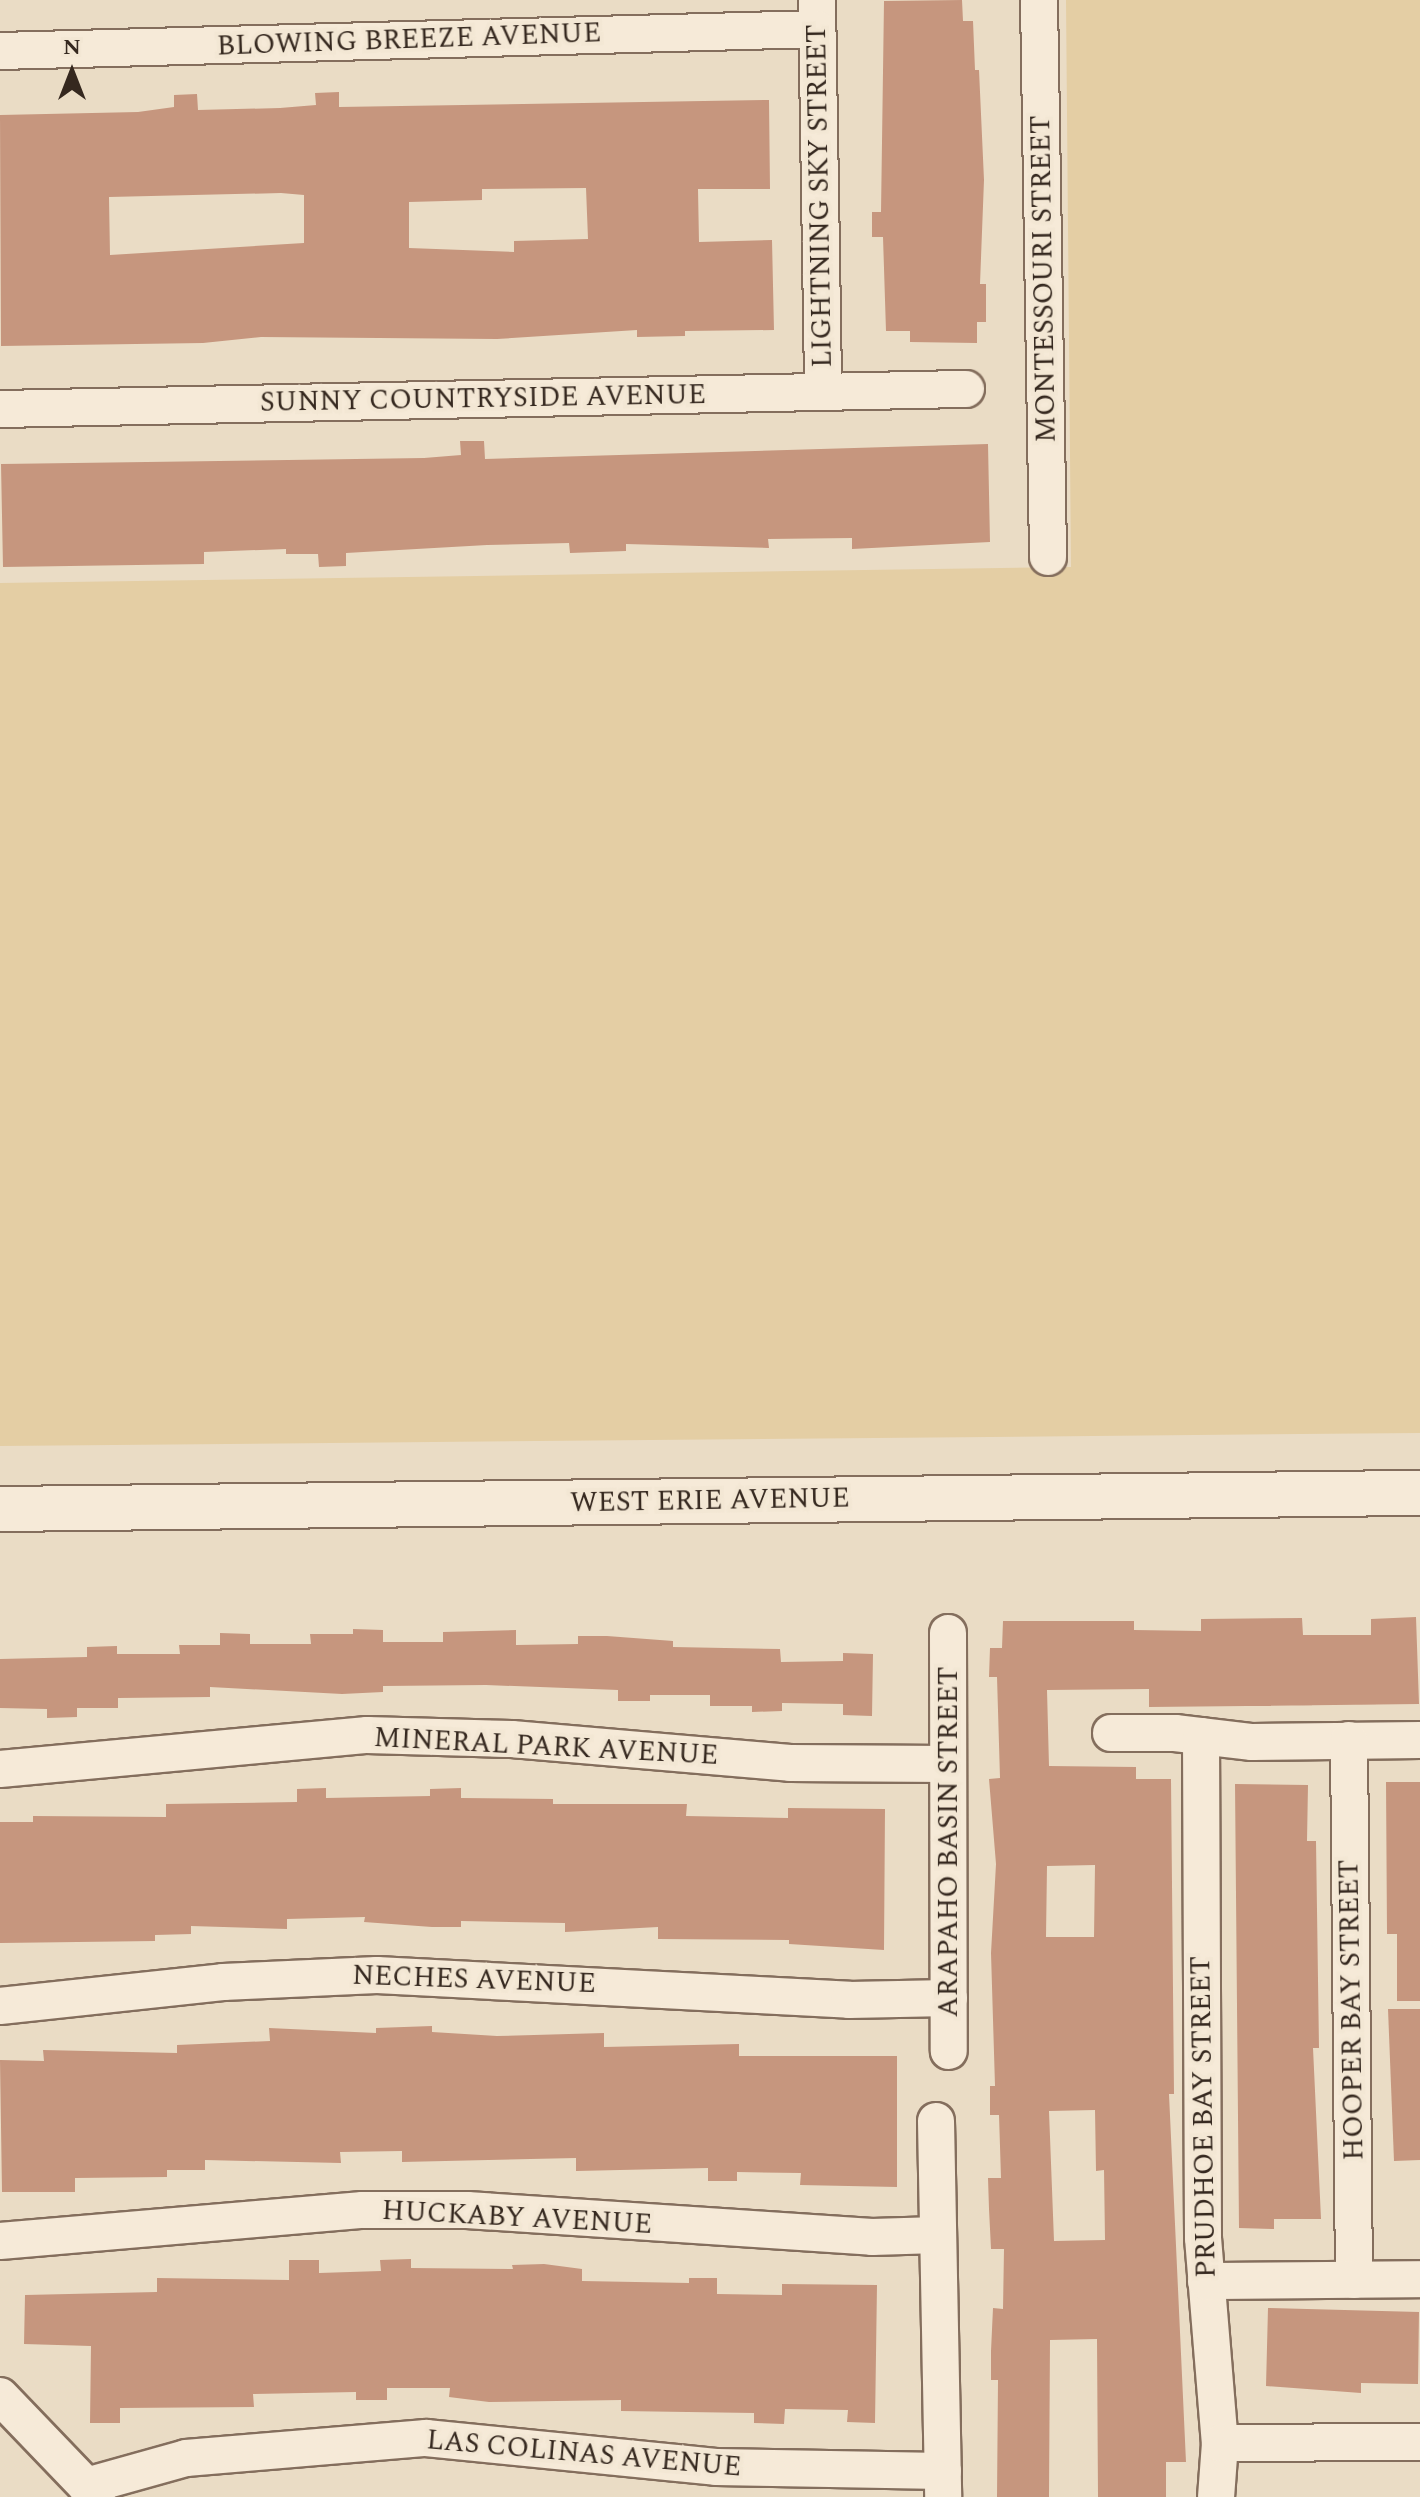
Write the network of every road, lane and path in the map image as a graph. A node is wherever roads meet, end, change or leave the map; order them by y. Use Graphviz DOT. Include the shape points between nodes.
graph roads {
  1 [pos="1039,0"];
  2 [pos="817,15"];
  3 [pos="0,51"];
  4 [pos="966,389"];
  5 [pos="823,392"];
  6 [pos="0,409"];
  7 [pos="1048,557"];
  8 [pos="1420,1493"];
  9 [pos="0,1509"];
  10 [pos="948,1633"];
  11 [pos="1111,1733"];
  12 [pos="1201,1736"];
  13 [pos="1349,1740"];
  14 [pos="1420,1740"];
  15 [pos="948,1764"];
  16 [pos="0,1769"];
  17 [pos="949,1998"];
  18 [pos="0,2006"];
  19 [pos="949,2051"];
  20 [pos="936,2121"];
  21 [pos="938,2235"];
  22 [pos="0,2241"];
  23 [pos="1420,2279"];
  24 [pos="1354,2280"];
  25 [pos="1206,2281"];
  26 [pos="0,2396"];
  27 [pos="1420,2442"];
  28 [pos="1220,2443"];
  29 [pos="943,2484"];
  30 [pos="91,2492"];
  31 [pos="1216,2497"];
  1 -- 7 [label="street, MONTESSOURI STREET"];
  2 -- 3 [label="street, BLOWING BREEZE AVENUE"];
  2 -- 5 [label="street, LIGHTNING SKY STREET"];
  4 -- 5 [label="street, SUNNY COUNTRYSIDE AVENUE"];
  5 -- 6 [label="street, SUNNY COUNTRYSIDE AVENUE"];
  8 -- 9 [label="street, WEST ERIE AVENUE"];
  10 -- 15 [label="street, ARAPAHO BASIN STREET"];
  11 -- 12 [label="street"];
  12 -- 13 [label="street" via="1252,1742"];
  12 -- 25 [label="street, PRUDHOE BAY STREET"];
  13 -- 14 [label="street"];
  13 -- 24 [label="street, HOOPER BAY STREET"];
  15 -- 16 [label="street, MINERAL PARK AVENUE" via="790,1763 512,1739 367,1735"];
  15 -- 17 [label="street, ARAPAHO BASIN STREET"];
  17 -- 18 [label="street, NECHES AVENUE" via="849,2000 377,1975 223,1982"];
  17 -- 19 [label="street, ARAPAHO BASIN STREET"];
  20 -- 21 [label="street"];
  21 -- 22 [label="street, HUCKABY AVENUE" via="872,2237 467,2210 363,2210"];
  21 -- 29 [label="street"];
  23 -- 24 [label="street"];
  24 -- 25 [label="street"];
  25 -- 28 [label="street, PRUDHOE BAY STREET"];
  26 -- 30 [label="street"];
  27 -- 28 [label="street"];
  28 -- 31 [label="street, PRUDHOE BAY STREET"];
  29 -- 30 [label="street, LAS COLINAS AVENUE" via="426,2438 186,2458"];
}
